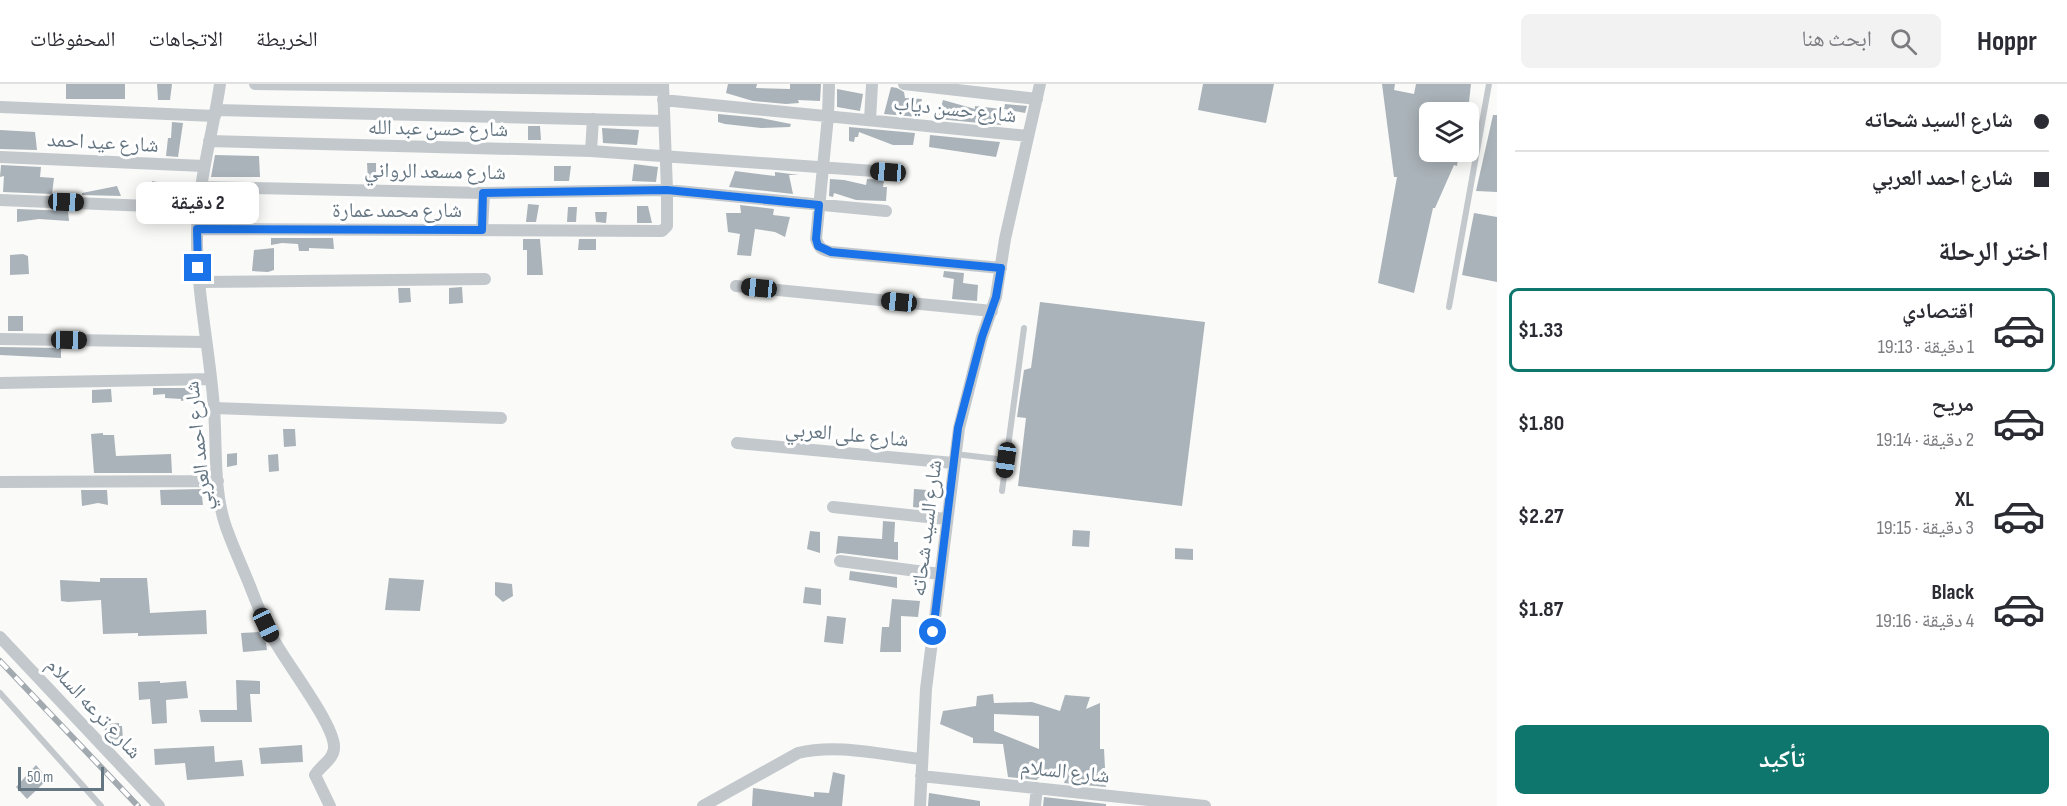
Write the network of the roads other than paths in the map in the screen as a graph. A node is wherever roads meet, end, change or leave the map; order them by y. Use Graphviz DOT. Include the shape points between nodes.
graph roads {
  1 [pos="220,84"];
  2 [pos="255,84"];
  3 [pos="829,84"];
  4 [pos="872,84"];
  5 [pos="904,84"];
  6 [pos="1040,84"];
  7 [pos="1490,85"];
  8 [pos="663,91"];
  9 [pos="1037,99"];
  10 [pos="0,107"];
  11 [pos="216,113"];
  12 [pos="828,116"];
  13 [pos="593,119"];
  14 [pos="870,120"];
  15 [pos="664,121"];
  16 [pos="1028,136"];
  17 [pos="209,141"];
  18 [pos="591,151"];
  19 [pos="666,155"];
  20 [pos="0,157"];
  21 [pos="204,166"];
  22 [pos="823,167"];
  23 [pos="888,172"];
  24 [pos="202,187"];
  25 [pos="667,190"];
  26 [pos="483,193"];
  27 [pos="0,200"];
  28 [pos="819,205"];
  29 [pos="200,208"];
  30 [pos="886,211"];
  31 [pos="197,229"];
  32 [pos="482,230"];
  33 [pos="1001,268"];
  34 [pos="485,279"];
  35 [pos="199,282"];
  36 [pos="736,286"];
  37 [pos="1449,307"];
  38 [pos="992,311"];
  39 [pos="1024,328"];
  40 [pos="0,339"];
  41 [pos="206,342"];
  42 [pos="211,379"];
  43 [pos="0,383"];
  44 [pos="214,408"];
  45 [pos="501,418"];
  46 [pos="737,443"];
  47 [pos="954,459"];
  48 [pos="1006,460"];
  49 [pos="218,481"];
  50 [pos="0,482"];
  51 [pos="1002,491"];
  52 [pos="833,507"];
  53 [pos="946,519"];
  54 [pos="840,561"];
  55 [pos="940,574"];
  56 [pos="0,637"];
  57 [pos="0,693"];
  58 [pos="921,759"];
  59 [pos="921,776"];
  60 [pos="1037,788"];
  61 [pos="1113,801"];
  62 [pos="1180,805"];
  63 [pos="101,806"];
  64 [pos="159,806"];
  65 [pos="330,806"];
  66 [pos="703,806"];
  67 [pos="920,806"];
  68 [pos="1035,806"];
  69 [pos="1205,806"];
  1 -- 11 [label="street, شارع احمد العربي"];
  2 -- 8 [label="street, شارع حسن دياب"];
  3 -- 12 [label="street"];
  4 -- 14 [label="street"];
  5 -- 9 [label="street"];
  6 -- 9 [label="street, شارع السيد شحاته"];
  7 -- 37 [label="lane"];
  8 -- 12 [label="street, شارع حسن دياب"];
  8 -- 15 [label="street"];
  9 -- 16 [label="street, شارع السيد شحاته"];
  10 -- 11 [label="street"];
  11 -- 13 [label="street"];
  11 -- 17 [label="street, شارع احمد العربي"];
  12 -- 14 [label="street, شارع حسن دياب"];
  12 -- 22 [label="street"];
  13 -- 15 [label="street"];
  13 -- 18 [label="street"];
  14 -- 16 [label="street, شارع حسن دياب"];
  15 -- 19 [label="street"];
  16 -- 33 [label="street, شارع السيد شحاته"];
  17 -- 18 [label="street, شارع حسن عبد الله"];
  17 -- 21 [label="street, شارع احمد العربي"];
  18 -- 19 [label="street, شارع حسن عبد الله"];
  19 -- 22 [label="street, شارع حسن عبد الله"];
  19 -- 25 [label="street"];
  20 -- 21 [label="street, شارع عيد احمد"];
  21 -- 24 [label="street, شارع احمد العربي"];
  22 -- 23 [label="street, شارع حسن عبد الله"];
  22 -- 28 [label="street"];
  24 -- 26 [label="street, شارع مسعد الرواني"];
  24 -- 29 [label="street, شارع احمد العربي"];
  25 -- 26 [label="street, شارع مسعد الرواني"];
  25 -- 28 [label="street, شارع مسعد الرواني"];
  25 -- 32 [label="street, شارع محمد عمارة" via="667,226 662,231"];
  26 -- 32 [label="street"];
  27 -- 29 [label="street"];
  28 -- 30 [label="street, شارع مسعد الرواني"];
  28 -- 33 [label="street" via="816,239 818,246 831,252"];
  29 -- 31 [label="street, شارع احمد العربي"];
  31 -- 32 [label="street, شارع محمد عمارة"];
  31 -- 35 [label="street, شارع احمد العربي"];
  33 -- 38 [label="street, شارع السيد شحاته"];
  34 -- 35 [label="street"];
  35 -- 41 [label="street, شارع احمد العربي"];
  36 -- 38 [label="street"];
  38 -- 47 [label="street, شارع السيد شحاته" via="958,428"];
  39 -- 48 [label="lane"];
  40 -- 41 [label="street"];
  41 -- 42 [label="street, شارع احمد العربي"];
  42 -- 43 [label="street"];
  42 -- 44 [label="street, شارع احمد العربي"];
  44 -- 45 [label="street"];
  44 -- 49 [label="street, شارع احمد العربي"];
  46 -- 47 [label="street, شارع على العربي"];
  47 -- 48 [label="lane"];
  47 -- 53 [label="street, شارع السيد شحاته"];
  48 -- 51 [label="lane"];
  49 -- 50 [label="street"];
  49 -- 65 [label="street, شارع احمد العربي" via="225,525 260,612 334,744 330,760 320,766 315,776"];
  52 -- 53 [label="street"];
  53 -- 55 [label="street, شارع السيد شحاته"];
  54 -- 55 [label="street"];
  55 -- 58 [label="street, شارع السيد شحاته"];
  56 -- 64 [label="street, شارع ترعه السلام"];
  57 -- 63 [label="lane"];
  58 -- 59 [label="street, شارع السيد شحاته"];
  58 -- 66 [label="street" via="812,749"];
  59 -- 60 [label="street, شارع السلام"];
  59 -- 67 [label="street, شارع السيد شحاته"];
  60 -- 61 [label="street, شارع السلام"];
  60 -- 68 [label="street"];
  61 -- 62 [label="street, شارع السلام"];
  62 -- 69 [label="street, شارع السلام"];
}
